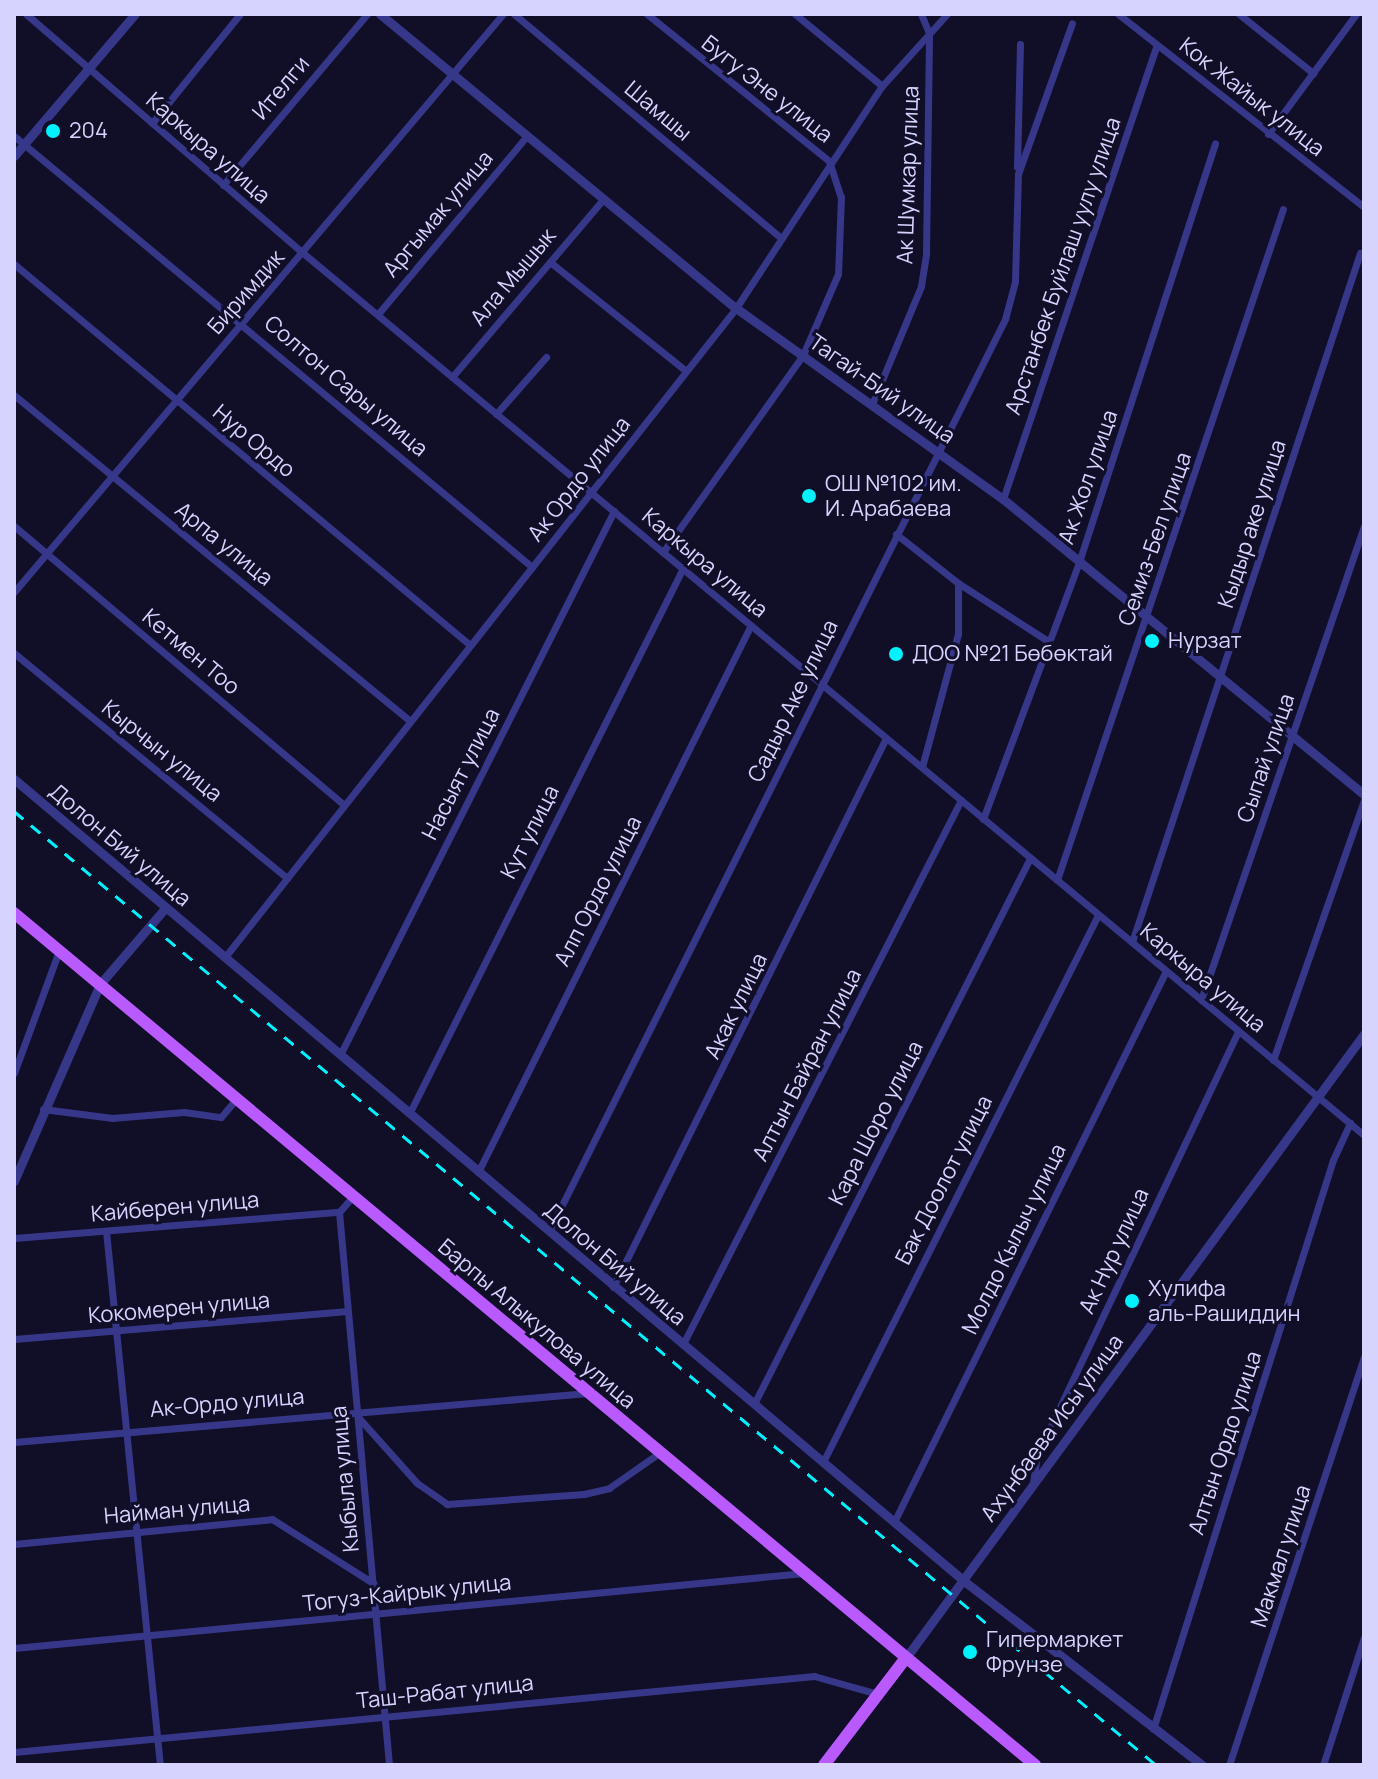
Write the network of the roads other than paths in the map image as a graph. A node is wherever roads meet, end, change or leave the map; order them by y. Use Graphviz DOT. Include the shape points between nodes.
graph roads {
  1 [pos="26,14"];
  2 [pos="135,14"];
  3 [pos="240,14"];
  4 [pos="367,14"];
  5 [pos="380,14"];
  6 [pos="503,14"];
  7 [pos="514,14"];
  8 [pos="647,14"];
  9 [pos="795,14"];
  10 [pos="921,14"];
  11 [pos="947,14"];
  12 [pos="1118,14"];
  13 [pos="1239,14"];
  14 [pos="1355,14"];
  15 [pos="1072,23"];
  16 [pos="929,33"];
  17 [pos="1020,44"];
  18 [pos="1157,45"];
  19 [pos="89,69"];
  20 [pos="1313,73"];
  21 [pos="452,75"];
  22 [pos="882,86"];
  23 [pos="152,123"];
  24 [pos="1268,134"];
  25 [pos="14,136"];
  26 [pos="525,138"];
  27 [pos="1215,143"];
  28 [pos="24,144"];
  29 [pos="14,156"];
  30 [pos="829,161"];
  31 [pos="1018,174"];
  32 [pos="223,185"];
  33 [pos="602,201"];
  34 [pos="1364,207"];
  35 [pos="1283,209"];
  36 [pos="779,236"];
  37 [pos="303,253"];
  38 [pos="1360,253"];
  39 [pos="550,262"];
  40 [pos="14,264"];
  41 [pos="736,308"];
  42 [pos="378,314"];
  43 [pos="243,323"];
  44 [pos="803,355"];
  45 [pos="546,357"];
  46 [pos="686,371"];
  47 [pos="452,377"];
  48 [pos="14,395"];
  49 [pos="177,399"];
  50 [pos="872,404"];
  51 [pos="496,414"];
  52 [pos="940,451"];
  53 [pos="112,476"];
  54 [pos="591,492"];
  55 [pos="1003,499"];
  56 [pos="614,511"];
  57 [pos="14,526"];
  58 [pos="1364,526"];
  59 [pos="896,534"];
  60 [pos="663,552"];
  61 [pos="47,553"];
  62 [pos="1080,559"];
  63 [pos="532,567"];
  64 [pos="683,568"];
  65 [pos="958,583"];
  66 [pos="14,592"];
  67 [pos="1148,614"];
  68 [pos="751,625"];
  69 [pos="1048,641"];
  70 [pos="470,645"];
  71 [pos="14,653"];
  72 [pos="1221,675"];
  73 [pos="821,684"];
  74 [pos="410,721"];
  75 [pos="1293,736"];
  76 [pos="886,738"];
  77 [pos="922,767"];
  78 [pos="14,779"];
  79 [pos="1364,794"];
  80 [pos="961,800"];
  81 [pos="1364,800"];
  82 [pos="344,805"];
  83 [pos="983,819"];
  84 [pos="1030,858"];
  85 [pos="287,878"];
  86 [pos="1057,880"];
  87 [pos="166,907"];
  88 [pos="14,913"];
  89 [pos="1098,915"];
  90 [pos="1132,942"];
  91 [pos="59,951"];
  92 [pos="225,957"];
  93 [pos="1166,971"];
  94 [pos="100,984"];
  95 [pos="1201,1000"];
  96 [pos="1238,1031"];
  97 [pos="1364,1034"];
  98 [pos="341,1053"];
  99 [pos="1273,1060"];
  100 [pos="14,1073"];
  101 [pos="1318,1096"];
  102 [pos="236,1099"];
  103 [pos="43,1109"];
  104 [pos="410,1112"];
  105 [pos="1350,1123"];
  106 [pos="1364,1135"];
  107 [pos="478,1172"];
  108 [pos="14,1181"];
  109 [pos="354,1195"];
  110 [pos="339,1212"];
  111 [pos="106,1231"];
  112 [pos="549,1231"];
  113 [pos="14,1238"];
  114 [pos="613,1287"];
  115 [pos="348,1311"];
  116 [pos="116,1332"];
  117 [pos="14,1339"];
  118 [pos="683,1344"];
  119 [pos="1364,1356"];
  120 [pos="588,1393"];
  121 [pos="754,1404"];
  122 [pos="357,1412"];
  123 [pos="127,1431"];
  124 [pos="14,1442"];
  125 [pos="659,1453"];
  126 [pos="823,1462"];
  127 [pos="1032,1489"];
  128 [pos="894,1522"];
  129 [pos="137,1532"];
  130 [pos="14,1544"];
  131 [pos="804,1573"];
  132 [pos="964,1581"];
  133 [pos="373,1583"];
  134 [pos="375,1614"];
  135 [pos="147,1636"];
  136 [pos="1364,1637"];
  137 [pos="14,1648"];
  138 [pos="905,1659"];
  139 [pos="878,1694"];
  140 [pos="385,1716"];
  141 [pos="1153,1729"];
  142 [pos="157,1739"];
  143 [pos="14,1752"];
  144 [pos="160,1765"];
  145 [pos="389,1765"];
  146 [pos="824,1765"];
  147 [pos="1035,1765"];
  148 [pos="1202,1765"];
  149 [pos="1229,1765"];
  150 [pos="1323,1765"];
  1 -- 19 [label="street, Каркыра улица"];
  2 -- 19 [label="street"];
  3 -- 23 [label="street"];
  4 -- 32 [label="street, Ителги"];
  5 -- 21 [label="street, Тагай-Бий улица"];
  6 -- 21 [label="street, Биримдик"];
  7 -- 36 [label="street, Шамшы"];
  8 -- 30 [label="street, Бугу Эне улица"];
  9 -- 22 [label="street"];
  10 -- 16 [label="street"];
  11 -- 16 [label="street, Ак Ордо улица"];
  12 -- 18 [label="street, Кок Жайык улица"];
  13 -- 20 [label="street"];
  14 -- 20 [label="street"];
  15 -- 31 [label="street, Садыр Аке улица"];
  16 -- 22 [label="street, Ак Ордо улица"];
  16 -- 50 [label="street, Ак Шумкар улица" via="921,286"];
  17 -- 31 [label="street, Садыр Аке улица"];
  18 -- 24 [label="street, Кок Жайык улица"];
  18 -- 55 [label="street, Арстанбек Буйлаш уулу улица"];
  19 -- 23 [label="street, Каркыра улица"];
  19 -- 28 [label="street"];
  20 -- 24 [label="street"];
  21 -- 26 [label="street, Тагай-Бий улица"];
  21 -- 37 [label="street, Биримдик"];
  22 -- 30 [label="street, Ак Ордо улица"];
  23 -- 32 [label="street, Каркыра улица"];
  24 -- 34 [label="street, Кок Жайык улица"];
  25 -- 28 [label="street, Солтон Сары улица"];
  26 -- 33 [label="street, Тагай-Бий улица"];
  26 -- 42 [label="street, Аргымак улица"];
  27 -- 62 [label="street, Ак Жол улица"];
  28 -- 29 [label="street"];
  28 -- 43 [label="street, Солтон Сары улица"];
  30 -- 36 [label="street, Ак Ордо улица"];
  30 -- 44 [label="street" via="841,197 838,274"];
  31 -- 52 [label="street, Садыр Аке улица" via="1015,281 1005,319"];
  32 -- 37 [label="street, Каркыра улица"];
  33 -- 39 [label="street, Ала Мышык"];
  33 -- 41 [label="street, Тагай-Бий улица"];
  35 -- 67 [label="street, Семиз-Бел улица"];
  36 -- 41 [label="street, Ак Ордо улица"];
  37 -- 42 [label="street, Каркыра улица"];
  37 -- 43 [label="street, Биримдик"];
  38 -- 72 [label="street, Кыдыр аке улица"];
  39 -- 46 [label="street"];
  39 -- 47 [label="street, Ала Мышык"];
  40 -- 49 [label="street, Нур Ордо"];
  41 -- 44 [label="street, Тагай-Бий улица"];
  41 -- 46 [label="street, Ак Ордо улица"];
  42 -- 47 [label="street, Каркыра улица"];
  43 -- 49 [label="street, Биримдик"];
  43 -- 63 [label="street, Солтон Сары улица"];
  44 -- 50 [label="street, Тагай-Бий улица"];
  44 -- 60 [label="street"];
  45 -- 51 [label="street"];
  46 -- 54 [label="street, Ак Ордо улица"];
  47 -- 51 [label="street, Каркыра улица"];
  48 -- 53 [label="street, Арпа улица"];
  49 -- 53 [label="street, Биримдик"];
  49 -- 70 [label="street, Нур Ордо"];
  50 -- 52 [label="street, Тагай-Бий улица"];
  51 -- 54 [label="street, Каркыра улица"];
  52 -- 55 [label="street, Тагай-Бий улица"];
  52 -- 59 [label="street, Садыр Аке улица"];
  53 -- 61 [label="street, Биримдик"];
  53 -- 74 [label="street, Арпа улица"];
  54 -- 56 [label="street, Каркыра улица"];
  54 -- 63 [label="street, Ак Ордо улица"];
  55 -- 62 [label="street, Тагай-Бий улица"];
  56 -- 60 [label="street, Каркыра улица"];
  56 -- 98 [label="street, Насыят улица"];
  57 -- 61 [label="street, Кетмен Тоо"];
  58 -- 75 [label="street, Сыпай улица"];
  59 -- 65 [label="street"];
  59 -- 73 [label="street, Садыр Аке улица"];
  60 -- 64 [label="street, Каркыра улица"];
  61 -- 66 [label="street, Биримдик"];
  61 -- 82 [label="street, Кетмен Тоо"];
  62 -- 67 [label="street, Тагай-Бий улица"];
  62 -- 69 [label="street, Ак Жол улица"];
  63 -- 70 [label="street, Ак Ордо улица"];
  64 -- 68 [label="street, Каркыра улица"];
  64 -- 104 [label="street, Кут улица"];
  65 -- 69 [label="street"];
  65 -- 77 [label="street" via="958,634"];
  67 -- 72 [label="street, Тагай-Бий улица"];
  67 -- 86 [label="street, Семиз-Бел улица"];
  68 -- 73 [label="street, Каркыра улица"];
  68 -- 107 [label="street, Алп Ордо улица"];
  69 -- 83 [label="street, Ак Жол улица"];
  70 -- 74 [label="street, Ак Ордо улица"];
  71 -- 85 [label="street, Кырчын улица"];
  72 -- 75 [label="street, Тагай-Бий улица"];
  72 -- 90 [label="street, Кыдыр аке улица"];
  73 -- 76 [label="street, Каркыра улица"];
  73 -- 112 [label="street, Садыр Аке улица"];
  74 -- 82 [label="street, Ак Ордо улица"];
  75 -- 79 [label="street, Тагай-Бий улица"];
  75 -- 95 [label="street, Сыпай улица"];
  76 -- 77 [label="street, Каркыра улица"];
  76 -- 114 [label="street, Акак улица"];
  77 -- 80 [label="street, Каркыра улица"];
  78 -- 87 [label="street, Долон Бий улица"];
  80 -- 83 [label="street, Каркыра улица"];
  80 -- 118 [label="street, Алтын Байран улица"];
  81 -- 99 [label="street"];
  82 -- 85 [label="street, Ак Ордо улица"];
  83 -- 84 [label="street, Каркыра улица"];
  84 -- 86 [label="street, Каркыра улица"];
  84 -- 121 [label="street, Кара Шоро улица"];
  85 -- 92 [label="street, Ак Ордо улица"];
  86 -- 89 [label="street, Каркыра улица"];
  87 -- 92 [label="street, Долон Бий улица"];
  87 -- 94 [label="street"];
  88 -- 91 [label="main road, Барпы Алыкулова улица"];
  89 -- 90 [label="street, Каркыра улица"];
  89 -- 126 [label="street, Бак Доолот улица"];
  90 -- 93 [label="street, Каркыра улица"];
  91 -- 94 [label="main road, Барпы Алыкулова улица"];
  91 -- 100 [label="street"];
  92 -- 98 [label="street, Долон Бий улица"];
  93 -- 95 [label="street, Каркыра улица"];
  93 -- 128 [label="street, Молдо Кылыч улица"];
  94 -- 102 [label="main road, Барпы Алыкулова улица"];
  94 -- 103 [label="street"];
  95 -- 96 [label="street, Каркыра улица"];
  96 -- 99 [label="street, Каркыра улица"];
  96 -- 127 [label="street, Ак Нур улица" via="1037,1455"];
  97 -- 101 [label="street, Ахунбаева Исы улица"];
  98 -- 104 [label="street, Долон Бий улица"];
  99 -- 101 [label="street, Каркыра улица"];
  101 -- 105 [label="street, Каркыра улица"];
  101 -- 127 [label="street, Ахунбаева Исы улица"];
  102 -- 103 [label="street" via="221,1117 184,1112 112,1118"];
  102 -- 109 [label="main road, Барпы Алыкулова улица"];
  103 -- 108 [label="street"];
  104 -- 107 [label="street, Долон Бий улица"];
  105 -- 106 [label="street, Каркыра улица"];
  105 -- 141 [label="street, Алтын Ордо улица" via="1333,1160"];
  107 -- 112 [label="street, Долон Бий улица"];
  109 -- 110 [label="street"];
  109 -- 120 [label="main road, Барпы Алыкулова улица"];
  110 -- 111 [label="street, Кайберен улица"];
  110 -- 115 [label="street, Кыбыла улица"];
  111 -- 113 [label="street, Кайберен улица"];
  111 -- 116 [label="street"];
  112 -- 114 [label="street, Долон Бий улица"];
  114 -- 118 [label="street, Долон Бий улица"];
  115 -- 116 [label="street, Кокомерен улица"];
  115 -- 122 [label="street, Кыбыла улица"];
  116 -- 117 [label="street, Кокомерен улица"];
  116 -- 123 [label="street"];
  118 -- 121 [label="street, Долон Бий улица"];
  119 -- 149 [label="street, Макмал улица"];
  120 -- 122 [label="street, Ак-Ордо улица"];
  120 -- 125 [label="main road, Барпы Алыкулова улица"];
  121 -- 126 [label="street, Долон Бий улица"];
  122 -- 123 [label="street, Ак-Ордо улица"];
  122 -- 125 [label="street" via="417,1483 447,1504 597,1491 630,1476"];
  122 -- 133 [label="street, Кыбыла улица"];
  123 -- 124 [label="street, Ак-Ордо улица"];
  123 -- 129 [label="street"];
  125 -- 131 [label="main road, Барпы Алыкулова улица"];
  126 -- 128 [label="street, Долон Бий улица"];
  127 -- 132 [label="street, Ахунбаева Исы улица"];
  128 -- 132 [label="street, Долон Бий улица"];
  129 -- 130 [label="street, Найман улица"];
  129 -- 133 [label="street, Найман улица" via="272,1519"];
  129 -- 135 [label="street"];
  131 -- 134 [label="street, Тогуз-Кайрык улица"];
  131 -- 138 [label="main road, Барпы Алыкулова улица"];
  132 -- 138 [label="street, Ахунбаева Исы улица"];
  132 -- 141 [label="street, Долон Бий улица"];
  133 -- 134 [label="street, Кыбыла улица"];
  134 -- 135 [label="street, Тогуз-Кайрык улица"];
  134 -- 140 [label="street, Кыбыла улица"];
  135 -- 137 [label="street, Тогуз-Кайрык улица"];
  135 -- 142 [label="street"];
  136 -- 150 [label="street"];
  138 -- 139 [label="main road, Ахунбаева Исы улица"];
  138 -- 147 [label="main road, Барпы Алыкулова улица"];
  139 -- 140 [label="street, Таш-Рабат улица" via="814,1676"];
  139 -- 146 [label="main road, Ахунбаева Исы улица"];
  140 -- 142 [label="street, Таш-Рабат улица"];
  140 -- 145 [label="street, Кыбыла улица"];
  141 -- 148 [label="street, Долон Бий улица"];
  142 -- 143 [label="street, Таш-Рабат улица"];
  142 -- 144 [label="street"];
}
